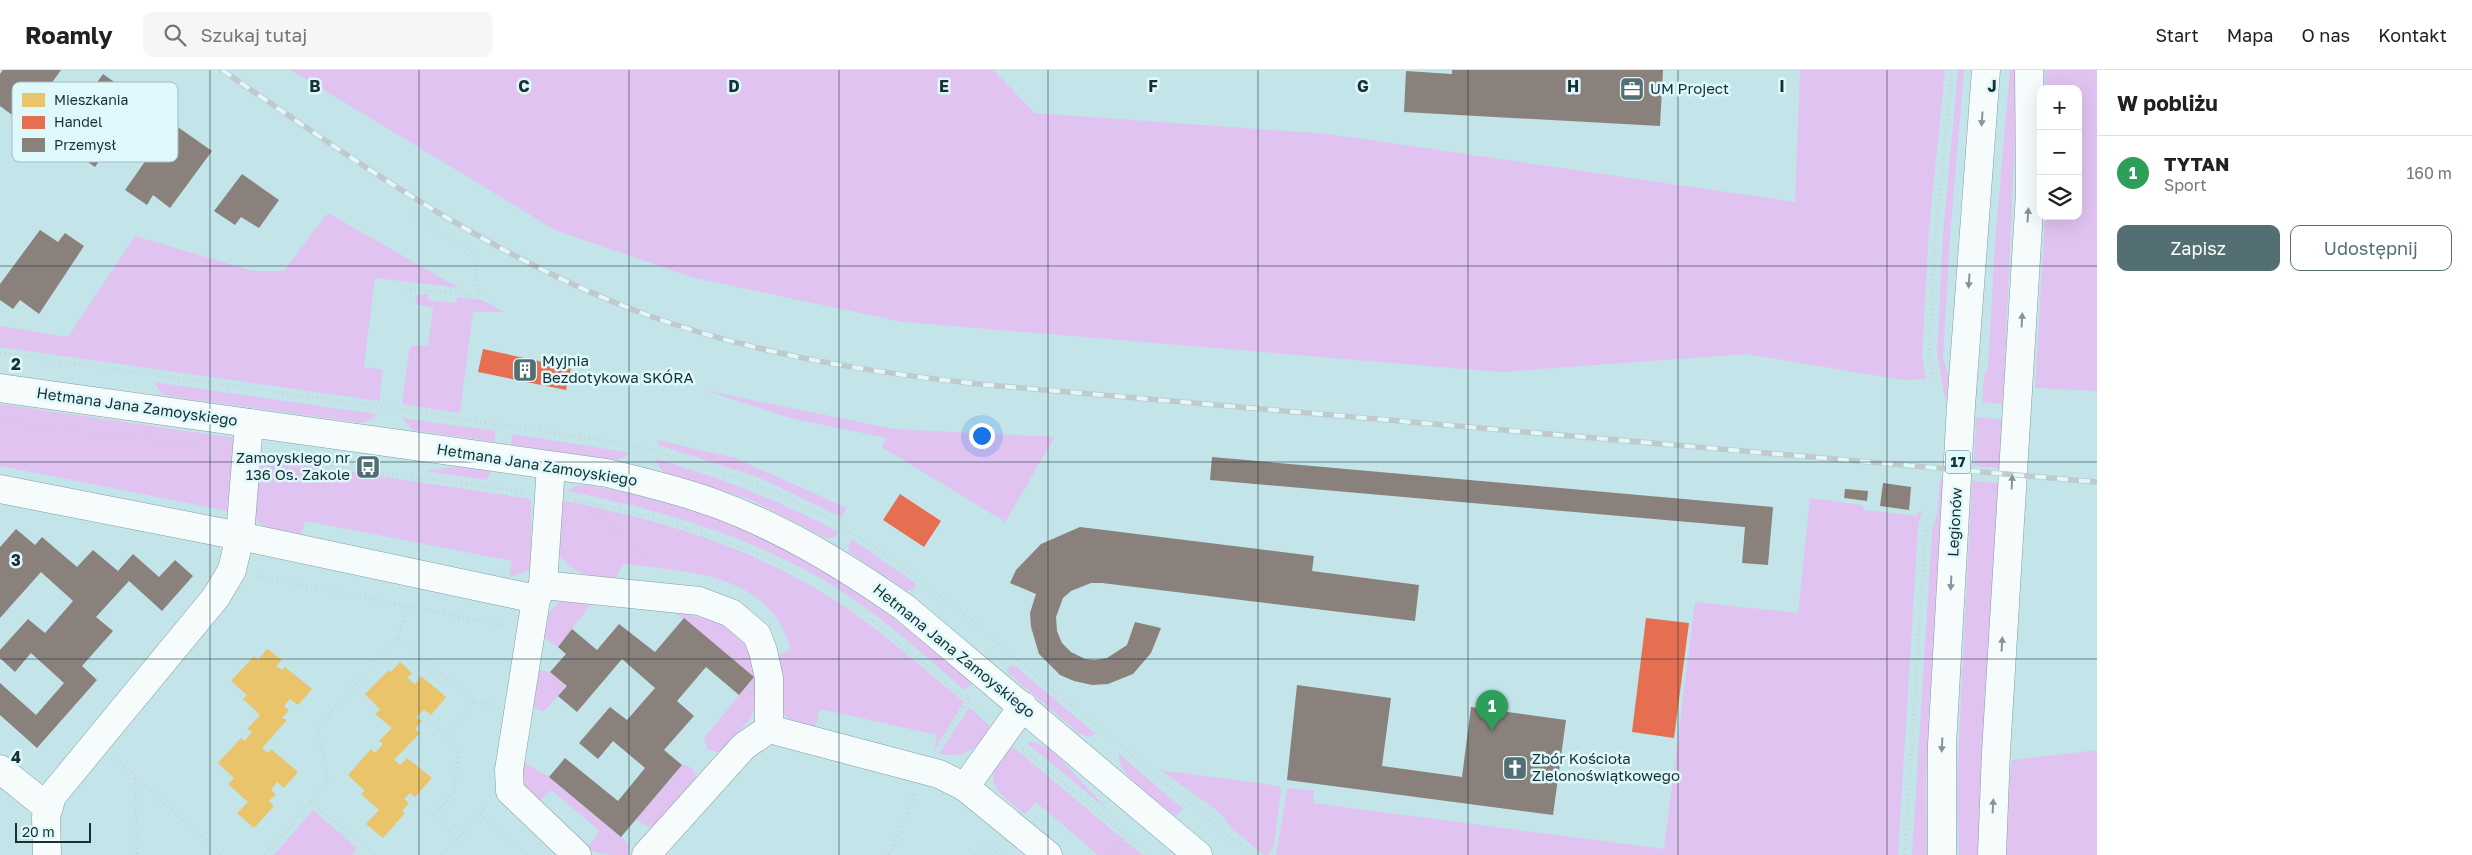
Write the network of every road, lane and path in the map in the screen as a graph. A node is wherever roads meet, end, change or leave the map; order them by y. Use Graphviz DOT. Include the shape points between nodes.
graph roads {
  1 [pos="1952,70"];
  2 [pos="1986,70"];
  3 [pos="2028,70"];
  4 [pos="408,214"];
  5 [pos="405,288"];
  6 [pos="0,353"];
  7 [pos="1936,384"];
  8 [pos="0,388"];
  9 [pos="249,424"];
  10 [pos="551,466"];
  11 [pos="0,488"];
  12 [pos="496,488"];
  13 [pos="548,496"];
  14 [pos="581,501"];
  15 [pos="1927,521"];
  16 [pos="240,536"];
  17 [pos="658,568"];
  18 [pos="792,570"];
  19 [pos="254,576"];
  20 [pos="539,592"];
  21 [pos="407,606"];
  22 [pos="865,615"];
  23 [pos="506,626"];
  24 [pos="398,638"];
  25 [pos="474,701"];
  26 [pos="493,705"];
  27 [pos="1023,706"];
  28 [pos="422,716"];
  29 [pos="769,729"];
  30 [pos="1004,732"];
  31 [pos="446,736"];
  32 [pos="97,742"];
  33 [pos="0,769"];
  34 [pos="136,777"];
  35 [pos="965,787"];
  36 [pos="410,798"];
  37 [pos="310,802"];
  38 [pos="47,808"];
  39 [pos="432,817"];
  40 [pos="1126,836"];
  41 [pos="457,838"];
  42 [pos="47,855"];
  43 [pos="137,855"];
  44 [pos="222,855"];
  45 [pos="265,855"];
  46 [pos="376,855"];
  47 [pos="442,855"];
  48 [pos="527,855"];
  49 [pos="576,855"];
  50 [pos="646,855"];
  51 [pos="974,855"];
  52 [pos="1000,855"];
  53 [pos="1048,855"];
  54 [pos="1110,855"];
  55 [pos="1149,855"];
  56 [pos="1198,855"];
  57 [pos="1251,855"];
  58 [pos="1905,855"];
  59 [pos="1942,855"];
  60 [pos="1992,855"];
  1 -- 7 [label="path" via="1936,227 1929,354"];
  2 -- 59 [label="main road, Legionów / 17, one-way" via="1961,406 1942,735"];
  60 -- 3 [label="main road, one-way" via="2030,193"];
  4 -- 5 [label="path" via="474,253 479,296"];
  6 -- 57 [label="path" via="627,444 688,460 783,495 827,517 896,562 967,617"];
  8 -- 9 [label="main road, Hetmana Jana Zamoyskiego"];
  9 -- 10 [label="main road, Hetmana Jana Zamoyskiego"];
  9 -- 16 [label="main road"];
  10 -- 13 [label="main road"];
  10 -- 27 [label="main road, Hetmana Jana Zamoyskiego" via="664,487 774,528 815,549 898,603"];
  11 -- 16 [label="main road"];
  12 -- 13 [label="path"];
  13 -- 14 [label="path"];
  13 -- 20 [label="main road"];
  14 -- 17 [label="path"];
  14 -- 18 [label="path" via="700,530"];
  15 -- 58 [label="path"];
  16 -- 20 [label="main road"];
  16 -- 32 [label="main road" via="232,570 216,596"];
  19 -- 21 [label="path"];
  20 -- 29 [label="main road" via="699,601 731,613 757,635 763,651 768,678"];
  20 -- 49 [label="main road" via="509,770 510,792"];
  21 -- 23 [label="path"];
  21 -- 24 [label="path"];
  22 -- 30 [label="path"];
  24 -- 25 [label="path"];
  24 -- 37 [label="path" via="317,727 328,780"];
  25 -- 26 [label="path"];
  25 -- 31 [label="path"];
  27 -- 30 [label="main road"];
  27 -- 56 [label="main road, Hetmana Jana Zamoyskiego"];
  28 -- 31 [label="path"];
  29 -- 35 [label="main road" via="927,769"];
  29 -- 50 [label="main road" via="744,746"];
  30 -- 35 [label="main road"];
  30 -- 40 [label="path"];
  31 -- 39 [label="path" via="459,749 454,792"];
  32 -- 34 [label="path"];
  32 -- 38 [label="main road" via="52,796"];
  33 -- 38 [label="main road"];
  34 -- 43 [label="path"];
  34 -- 44 [label="path"];
  35 -- 53 [label="main road"];
  36 -- 39 [label="path"];
  37 -- 45 [label="path"];
  37 -- 46 [label="path"];
  38 -- 42 [label="main road"];
  39 -- 41 [label="path"];
  40 -- 54 [label="path"];
  40 -- 55 [label="path"];
  41 -- 47 [label="path"];
  41 -- 48 [label="path" via="480,814"];
  51 -- 52 [label="path" via="985,843"];
}
